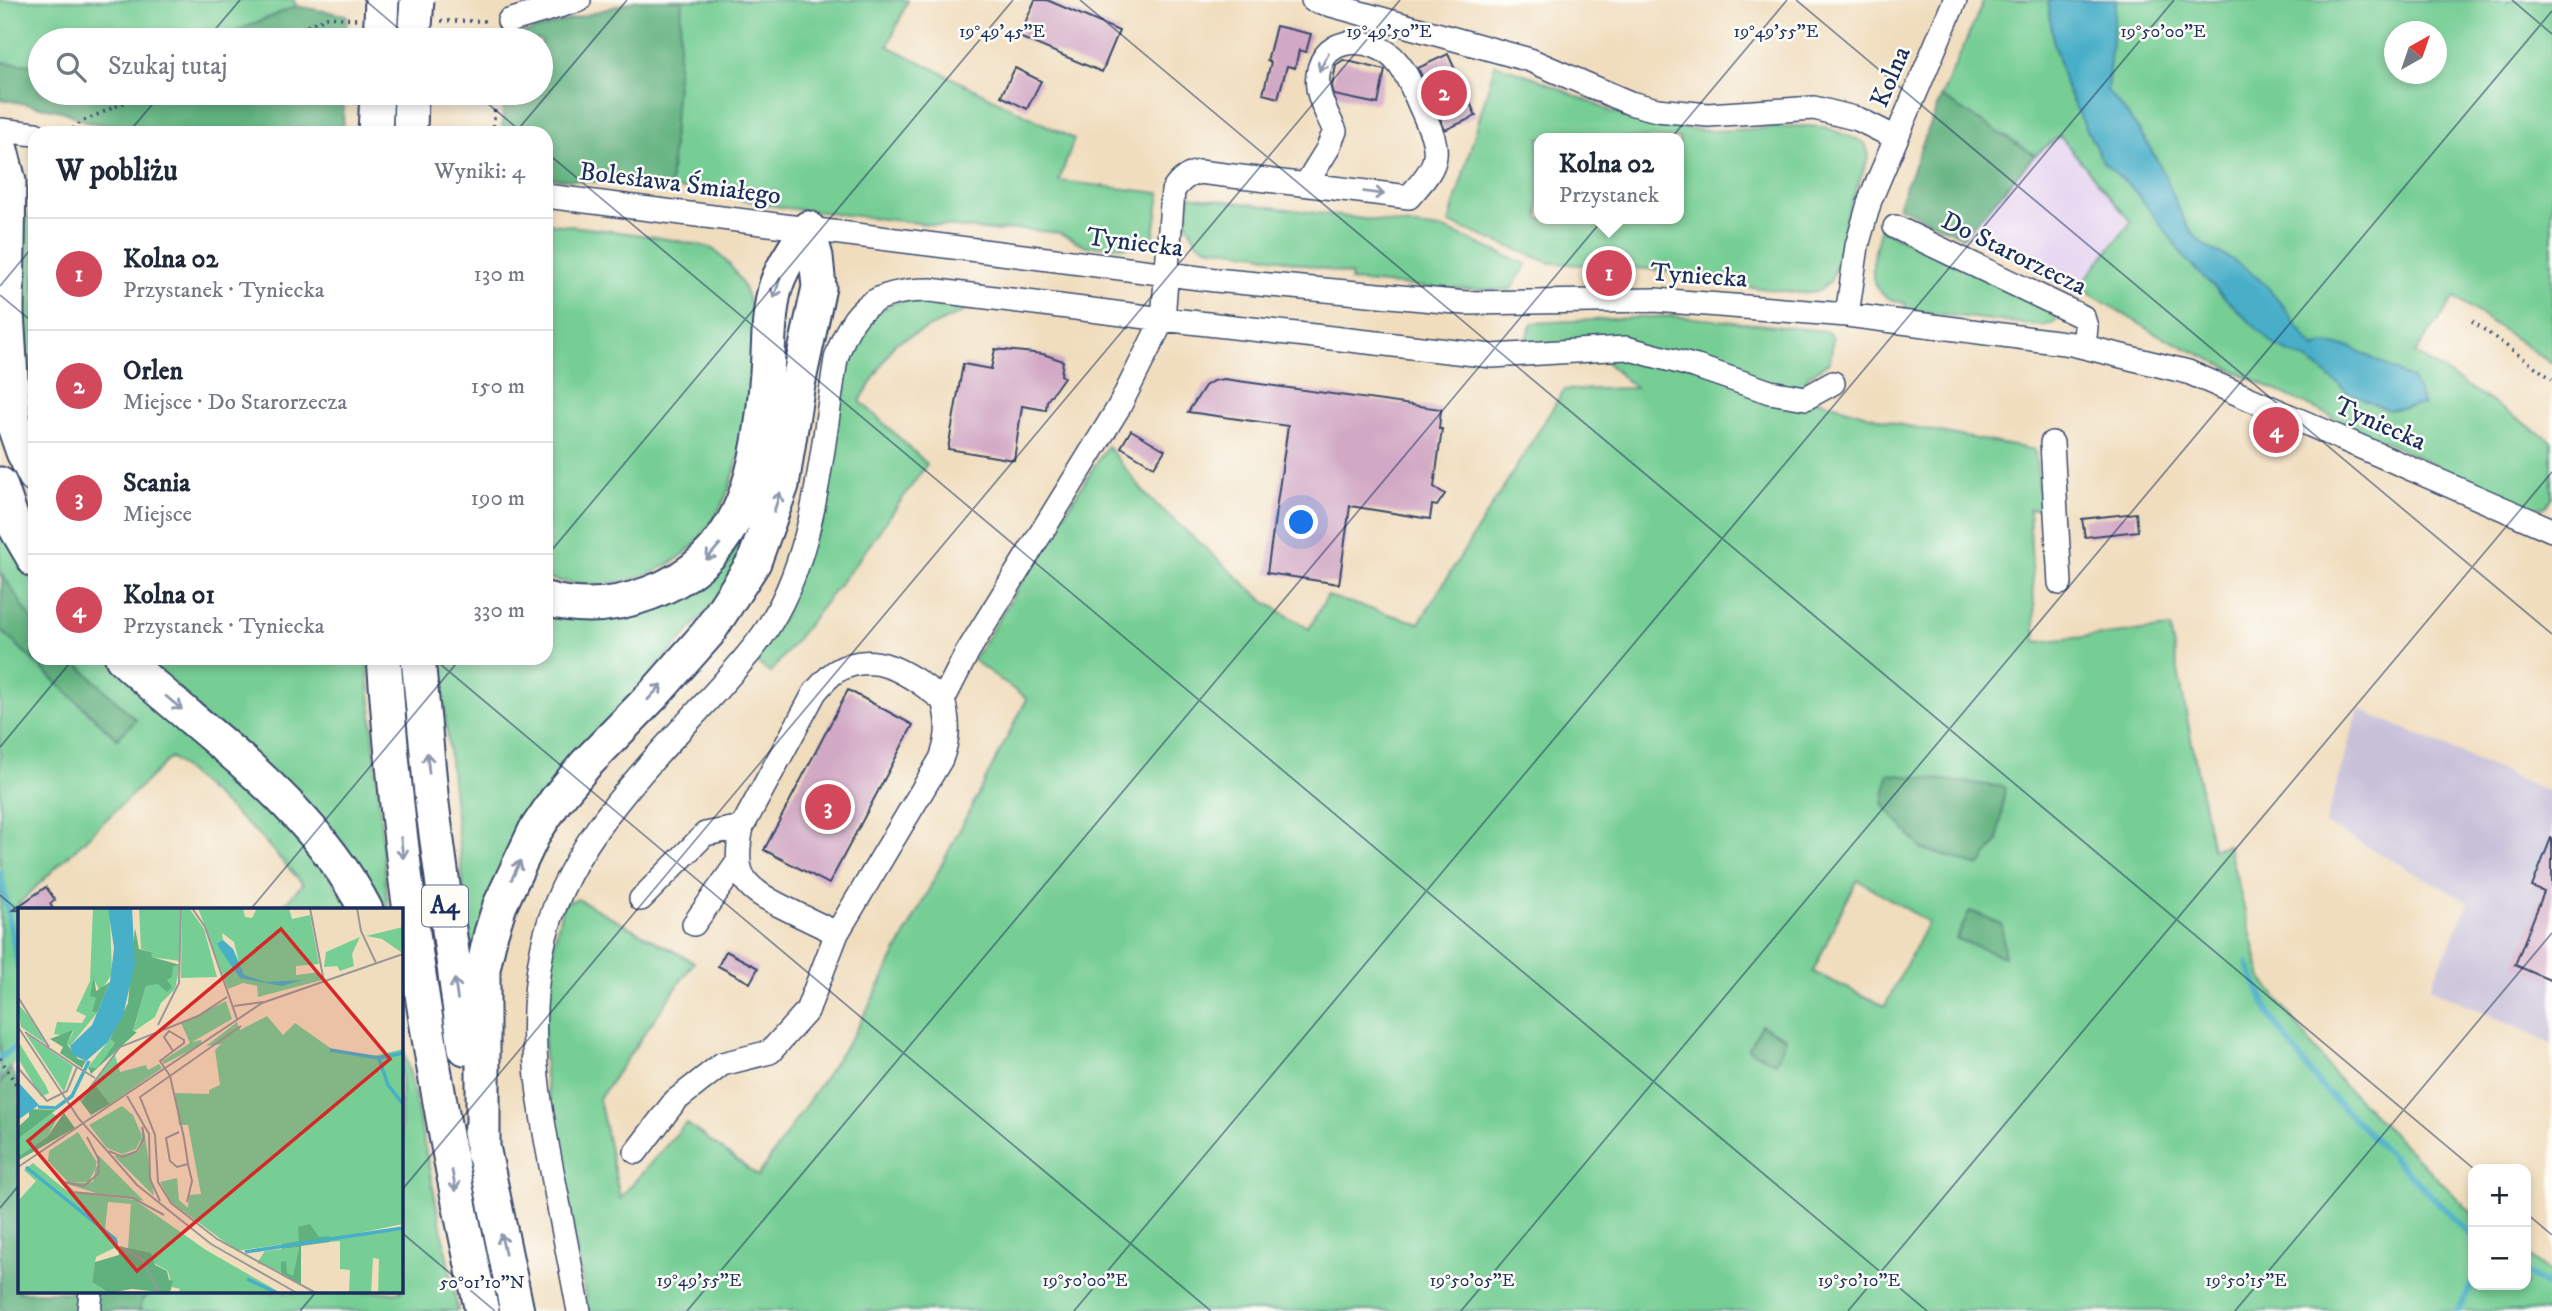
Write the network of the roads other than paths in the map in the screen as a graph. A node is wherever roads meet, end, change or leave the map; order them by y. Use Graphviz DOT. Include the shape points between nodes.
graph roads {
  1 [pos="383,0"];
  2 [pos="417,0"];
  3 [pos="579,0"];
  4 [pos="1313,0"];
  5 [pos="1955,0"];
  6 [pos="1368,17"];
  7 [pos="509,21"];
  8 [pos="381,28"];
  9 [pos="415,28"];
  10 [pos="1362,41"];
  11 [pos="376,105"];
  12 [pos="411,105"];
  13 [pos="375,126"];
  14 [pos="410,126"];
  15 [pos="0,130"];
  16 [pos="28,133"];
  17 [pos="1896,138"];
  18 [pos="0,146"];
  19 [pos="1306,184"];
  20 [pos="553,197"];
  21 [pos="1895,227"];
  22 [pos="808,228"];
  23 [pos="1166,275"];
  24 [pos="1847,315"];
  25 [pos="1163,320"];
  26 [pos="2084,346"];
  27 [pos="1833,383"];
  28 [pos="2052,443"];
  29 [pos="28,462"];
  30 [pos="0,484"];
  31 [pos="2550,525"];
  32 [pos="28,548"];
  33 [pos="2060,583"];
  34 [pos="553,600"];
  35 [pos="130,665"];
  36 [pos="385,665"];
  37 [pos="419,665"];
  38 [pos="943,701"];
  39 [pos="742,827"];
  40 [pos="738,862"];
  41 [pos="641,899"];
  42 [pos="365,908"];
  43 [pos="694,924"];
  44 [pos="837,933"];
  45 [pos="402,996"];
  46 [pos="441,1114"];
  47 [pos="636,1152"];
  48 [pos="483,1153"];
  49 [pos="482,1311"];
  50 [pos="517,1311"];
  51 [pos="579,1311"];
  1 -- 8 [label="highway, bridge"];
  2 -- 9 [label="highway, bridge"];
  3 -- 7 [label="street"];
  4 -- 6 [label="street"];
  5 -- 17 [label="street, Kolna"];
  6 -- 10 [label="street"];
  6 -- 17 [label="street" via="1530,60 1657,110 1708,115 1814,108 1858,120"];
  10 -- 19 [label="street, one-way" via="1341,43 1321,63 1318,92 1335,131"];
  19 -- 10 [label="street, one-way" via="1409,197 1435,158 1432,133 1398,62"];
  11 -- 13 [label="highway"];
  12 -- 14 [label="highway"];
  15 -- 16 [label="street"];
  17 -- 24 [label="street" via="1863,222"];
  18 -- 29 [label="highway" via="9,181 7,312 14,426"];
  19 -- 23 [label="street" via="1199,172 1183,178 1173,191"];
  20 -- 22 [label="street, Bolesława Śmiałego"];
  21 -- 26 [label="street, Do Starorzecza" via="2083,317"];
  22 -- 23 [label="street, Tyniecka"];
  22 -- 34 [label="highway, one-way" via="776,286 755,466 725,538 705,561 669,586 631,601 597,606"];
  48 -- 22 [label="highway, one-way" via="483,969 500,905 535,831 556,800 708,633 754,562 782,485 819,287"];
  23 -- 24 [label="street, Tyniecka" via="1431,301 1655,300"];
  23 -- 25 [label="street"];
  24 -- 26 [label="street, Tyniecka"];
  25 -- 27 [label="street" via="1492,356 1626,348 1770,392 1806,398"];
  25 -- 38 [label="street" via="1119,407 968,651"];
  25 -- 51 [label="street" via="980,295 906,290 883,296 851,320 835,359 803,549 783,602 751,651 595,832 564,888 542,949 535,1011 536,1080"];
  26 -- 31 [label="street, Tyniecka" via="2188,372"];
  28 -- 33 [label="street"];
  30 -- 32 [label="highway"];
  35 -- 42 [label="highway, one-way" via="267,782 338,862"];
  36 -- 46 [label="highway, A4, one-way" via="403,858"];
  48 -- 37 [label="highway, A4, one-way" via="446,915"];
  38 -- 39 [label="street" via="905,672 880,663 853,664 833,673 816,692"];
  38 -- 44 [label="street" via="948,731 941,759"];
  39 -- 40 [label="street"];
  39 -- 41 [label="street" via="705,834"];
  40 -- 43 [label="street"];
  40 -- 44 [label="street" via="744,880 756,894"];
  44 -- 47 [label="street" via="807,1011 771,1052 722,1064 676,1101"];
  45 -- 46 [label="highway"];
  46 -- 49 [label="highway, A4, one-way"];
  50 -- 48 [label="highway, A4, one-way"];
}
